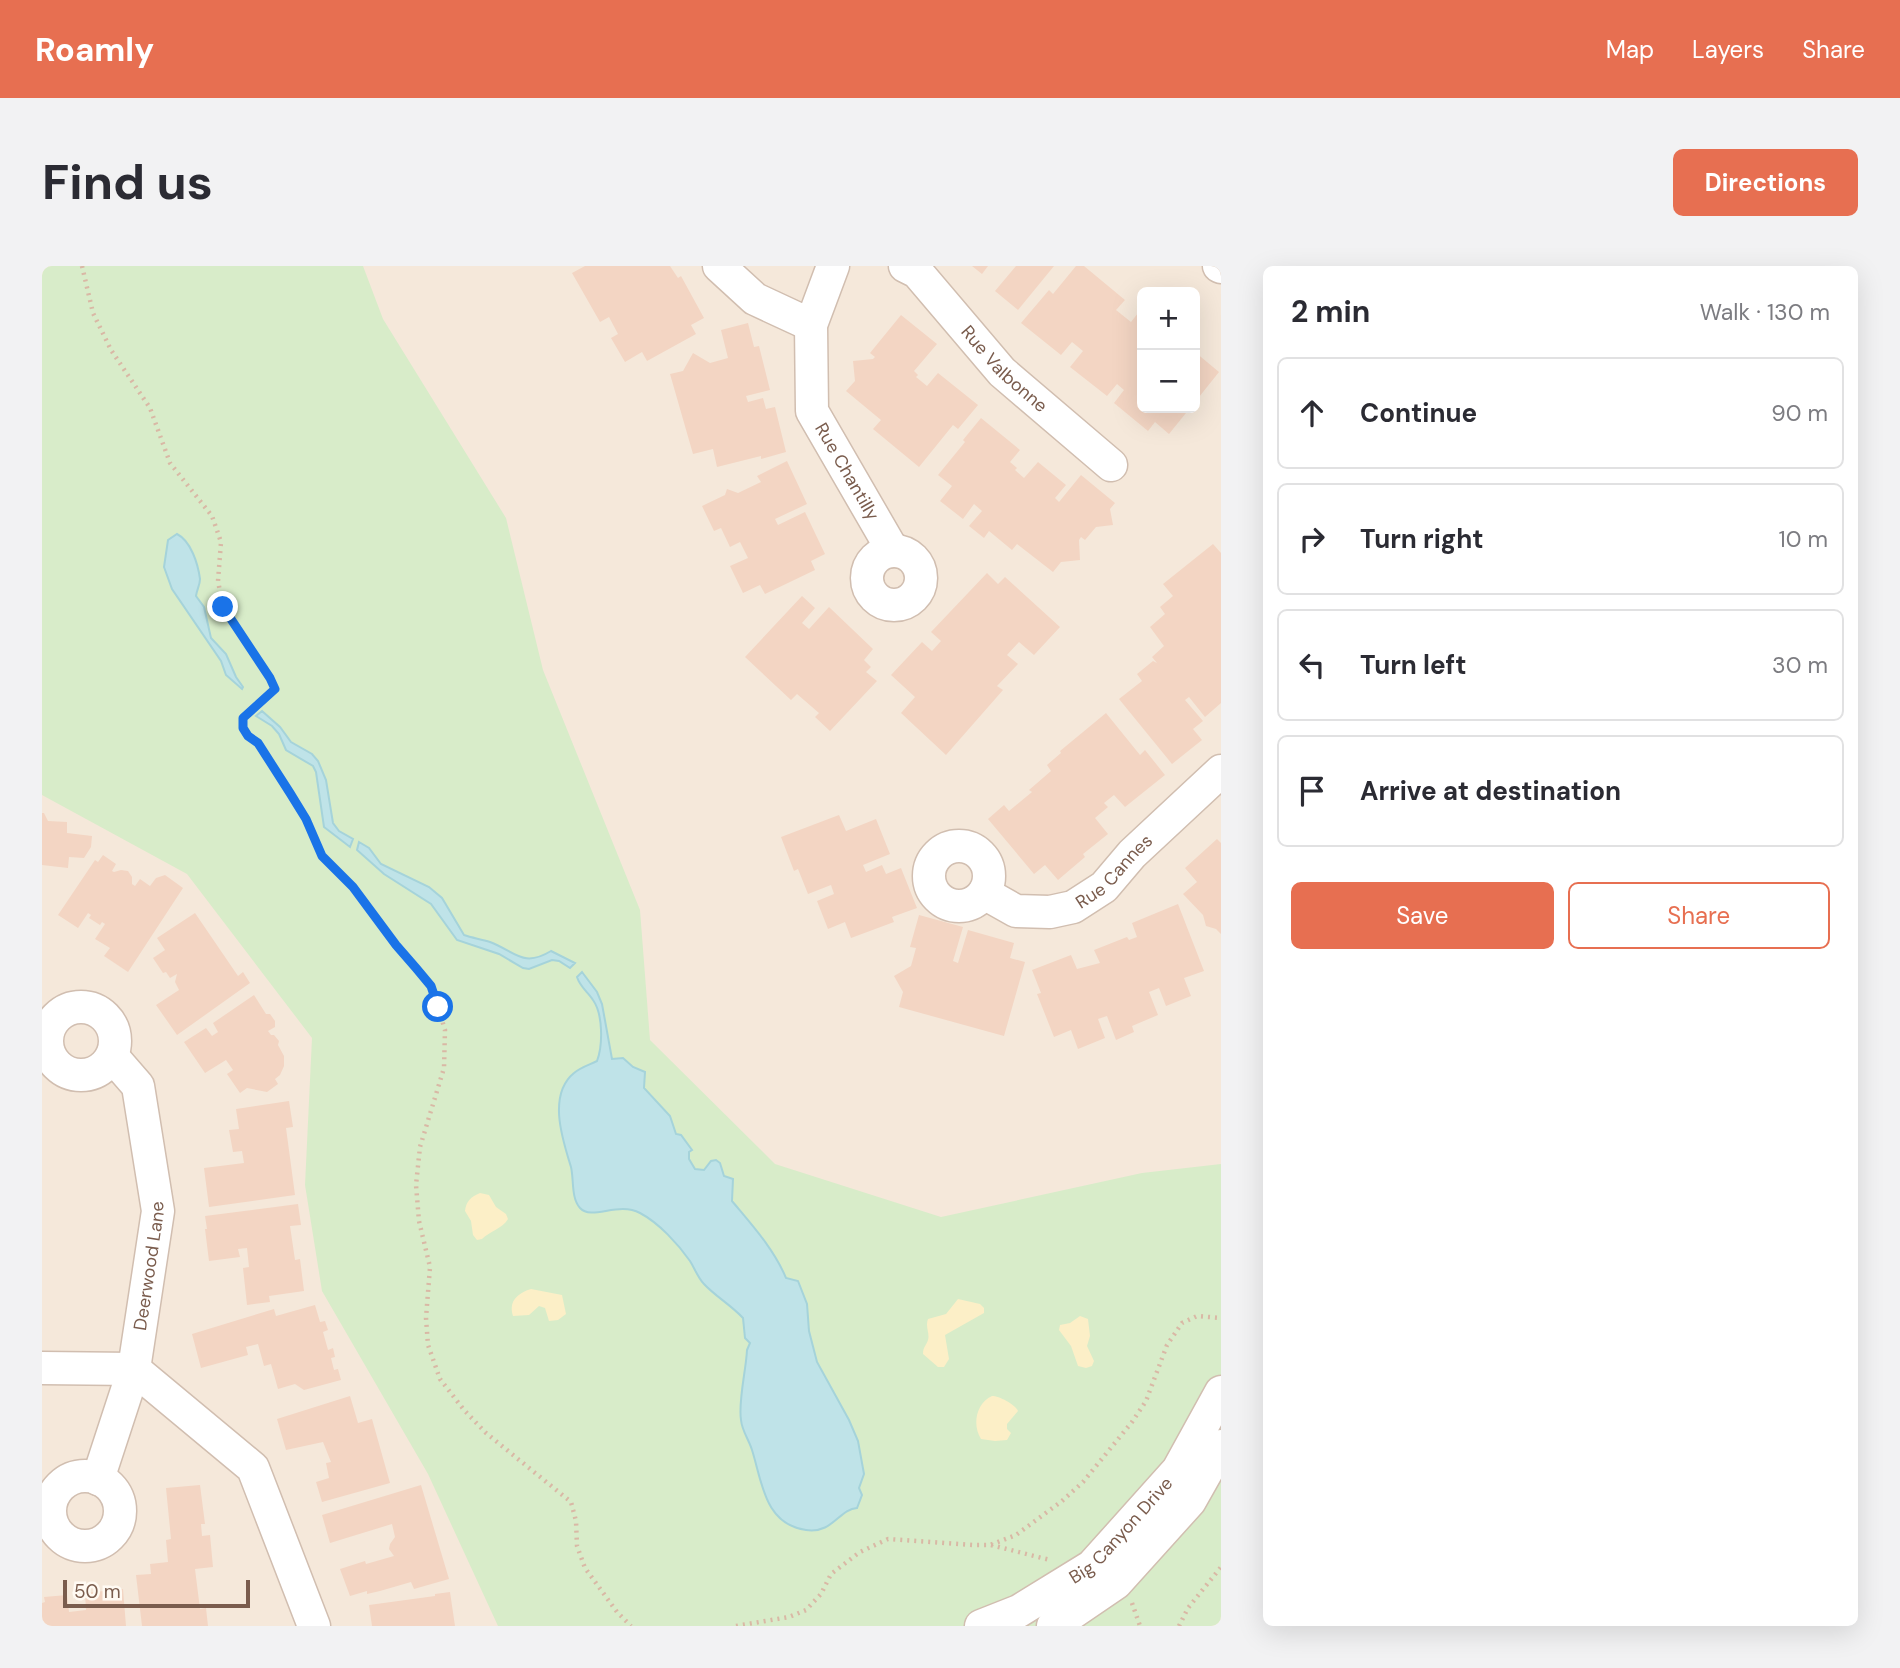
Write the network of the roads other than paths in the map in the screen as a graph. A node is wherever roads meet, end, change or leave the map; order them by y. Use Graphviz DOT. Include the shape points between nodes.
graph roads {
  1 [pos="719,266"];
  2 [pos="833,266"];
  3 [pos="905,266"];
  4 [pos="811,325"];
  5 [pos="1111,465"];
  6 [pos="893,551"];
  7 [pos="1221,771"];
  8 [pos="984,893"];
  9 [pos="112,1056"];
  10 [pos="42,1368"];
  11 [pos="134,1369"];
  12 [pos="1221,1392"];
  13 [pos="1221,1446"];
  14 [pos="98,1479"];
  15 [pos="1104,1575"];
  16 [pos="314,1626"];
  17 [pos="981,1626"];
  18 [pos="1053,1626"];
  1 -- 4 [label="street" via="755,299"];
  2 -- 4 [label="street, Rue Chantilly"];
  3 -- 5 [label="street, Rue Valbonne" via="917,272 1002,372"];
  4 -- 6 [label="street, Rue Chantilly" via="811,411"];
  7 -- 8 [label="street, Rue Cannes" via="1132,853 1104,887 1073,907 1016,911"];
  9 -- 11 [label="street, Deerwood Lane" via="138,1086 158,1211"];
  10 -- 11 [label="street"];
  11 -- 14 [label="street, Deerwood Lane"];
  11 -- 16 [label="street" via="253,1468"];
  12 -- 15 [label="street, Big Canyon Drive" via="1178,1470"];
  13 -- 15 [label="street, Big Canyon Drive" via="1190,1501"];
  15 -- 17 [label="street, Big Canyon Drive"];
  15 -- 18 [label="street, Big Canyon Drive"];
}
